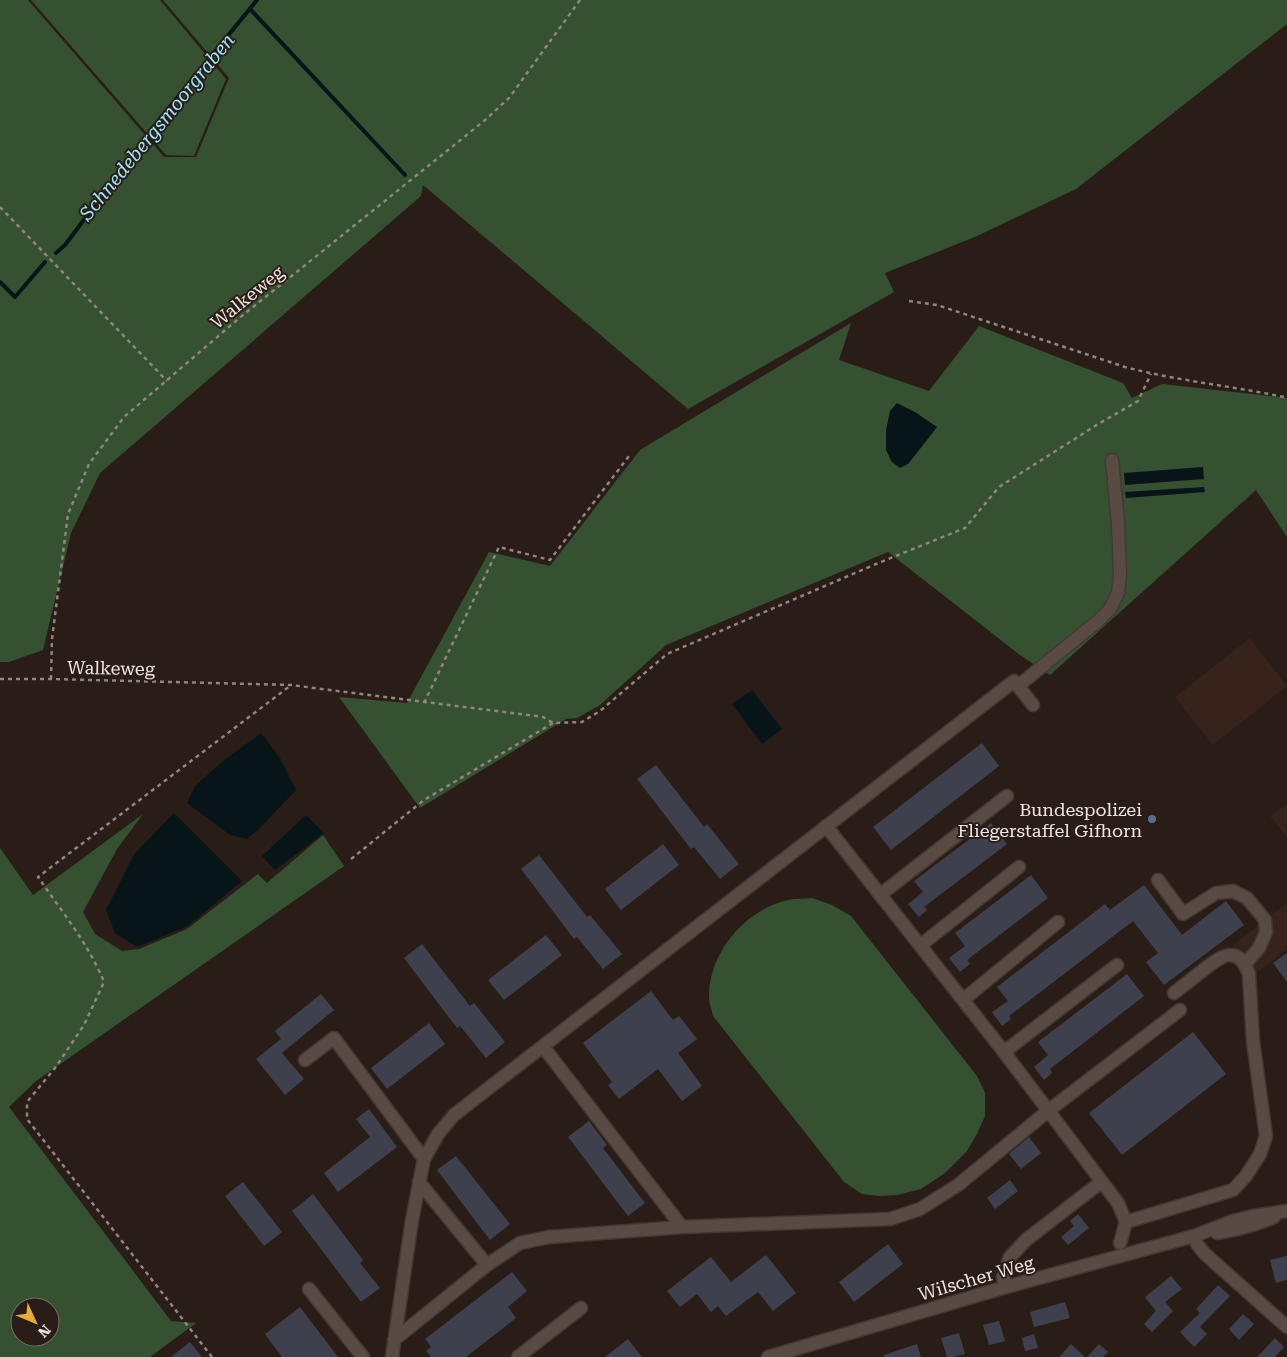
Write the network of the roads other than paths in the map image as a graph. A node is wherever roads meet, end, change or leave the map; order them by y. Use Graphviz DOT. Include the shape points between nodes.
graph roads {
  1 [pos="1112,460"];
  2 [pos="1018,686"];
  3 [pos="1033,705"];
  4 [pos="1007,796"];
  5 [pos="826,826"];
  6 [pos="1019,867"];
  7 [pos="1158,880"];
  8 [pos="880,895"];
  9 [pos="1058,922"];
  10 [pos="921,945"];
  11 [pos="1246,964"];
  12 [pos="1117,965"];
  13 [pos="1174,993"];
  14 [pos="963,1000"];
  15 [pos="1180,1010"];
  16 [pos="1004,1052"];
  17 [pos="548,1053"];
  18 [pos="305,1060"];
  19 [pos="1048,1111"];
  20 [pos="424,1158"];
  21 [pos="419,1182"];
  22 [pos="1101,1182"];
  23 [pos="1126,1222"];
  24 [pos="682,1227"];
  25 [pos="1194,1236"];
  26 [pos="1120,1243"];
  27 [pos="487,1265"];
  28 [pos="1006,1288"];
  29 [pos="309,1289"];
  30 [pos="581,1308"];
  31 [pos="1287,1327"];
  32 [pos="394,1340"];
  33 [pos="364,1357"];
  34 [pos="392,1357"];
  35 [pos="518,1357"];
  36 [pos="768,1357"];
  1 -- 2 [label="street" via="1121,561 1118,592 1110,609 1098,621"];
  2 -- 3 [label="street"];
  2 -- 5 [label="street" via="1014,681"];
  4 -- 8 [label="street"];
  5 -- 8 [label="street"];
  5 -- 20 [label="street" via="454,1115"];
  6 -- 10 [label="street"];
  7 -- 11 [label="street" via="1183,914 1216,893 1233,891 1247,898 1265,920 1266,932 1259,948"];
  8 -- 10 [label="street"];
  9 -- 14 [label="street"];
  10 -- 14 [label="street"];
  11 -- 13 [label="street" via="1230,955 1219,957"];
  11 -- 23 [label="street" via="1266,1136 1260,1154 1233,1190"];
  12 -- 16 [label="street"];
  14 -- 16 [label="street"];
  15 -- 19 [label="street"];
  16 -- 19 [label="street"];
  17 -- 24 [label="street"];
  18 -- 20 [label="street" via="334,1038"];
  19 -- 22 [label="street"];
  19 -- 24 [label="street" via="958,1185 920,1209 890,1219"];
  20 -- 21 [label="street"];
  21 -- 27 [label="street"];
  21 -- 32 [label="street"];
  22 -- 23 [label="street" via="1118,1203"];
  22 -- 28 [label="street" via="1026,1240 1010,1257 1003,1277"];
  23 -- 26 [label="street"];
  24 -- 27 [label="street" via="549,1237 520,1243"];
  25 -- 25 [label="street, Wilscher Weg" via="1256,1225 1287,1211 1232,1221"];
  25 -- 28 [label="street, Wilscher Weg"];
  25 -- 31 [label="street" via="1204,1253"];
  27 -- 32 [label="street"];
  28 -- 36 [label="street, Wilscher Weg"];
  29 -- 33 [label="street"];
  30 -- 35 [label="street"];
  32 -- 34 [label="street"];
}
